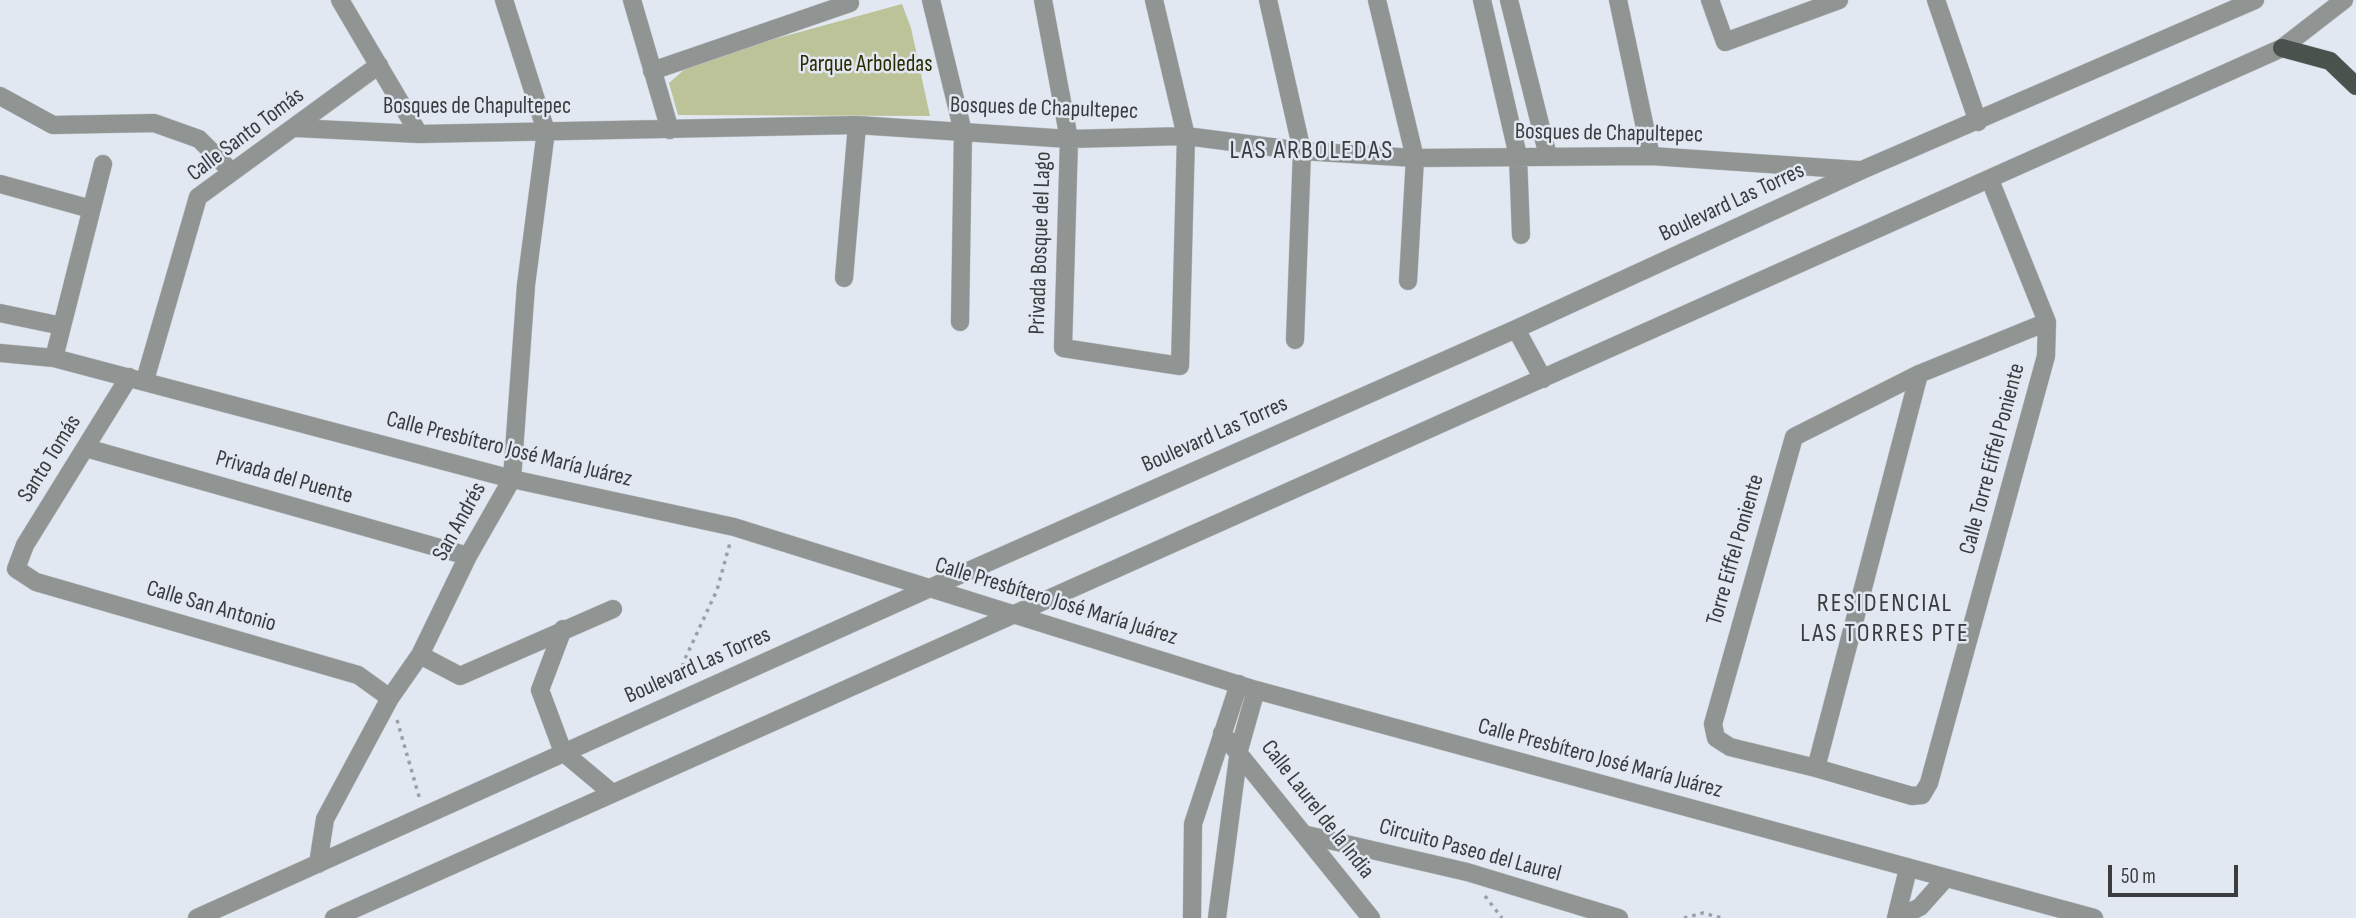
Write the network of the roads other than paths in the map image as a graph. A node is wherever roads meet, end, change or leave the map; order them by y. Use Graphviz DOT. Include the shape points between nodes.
graph roads {
  1 [pos="340,0"];
  2 [pos="504,0"];
  3 [pos="632,0"];
  4 [pos="931,0"];
  5 [pos="1043,0"];
  6 [pos="1154,0"];
  7 [pos="1268,0"];
  8 [pos="1377,0"];
  9 [pos="1482,0"];
  10 [pos="1509,0"];
  11 [pos="1618,0"];
  12 [pos="1710,0"];
  13 [pos="1839,0"];
  14 [pos="1936,0"];
  15 [pos="2255,0"];
  16 [pos="2344,0"];
  17 [pos="850,1"];
  18 [pos="1820,3"];
  19 [pos="2282,48"];
  20 [pos="379,65"];
  21 [pos="652,71"];
  22 [pos="2356,86"];
  23 [pos="0,96"];
  24 [pos="1978,122"];
  25 [pos="857,125"];
  26 [pos="296,128"];
  27 [pos="670,130"];
  28 [pos="546,131"];
  29 [pos="962,132"];
  30 [pos="419,134"];
  31 [pos="1186,135"];
  32 [pos="1069,139"];
  33 [pos="1302,151"];
  34 [pos="1518,156"];
  35 [pos="1548,156"];
  36 [pos="1651,156"];
  37 [pos="1415,158"];
  38 [pos="103,164"];
  39 [pos="1790,165"];
  40 [pos="1862,170"];
  41 [pos="232,172"];
  42 [pos="1990,180"];
  43 [pos="0,184"];
  44 [pos="1806,196"];
  45 [pos="91,209"];
  46 [pos="1521,235"];
  47 [pos="844,278"];
  48 [pos="1408,281"];
  49 [pos="0,313"];
  50 [pos="960,322"];
  51 [pos="2047,322"];
  52 [pos="62,326"];
  53 [pos="1516,329"];
  54 [pos="1295,340"];
  55 [pos="0,354"];
  56 [pos="54,358"];
  57 [pos="1919,374"];
  58 [pos="137,379"];
  59 [pos="1543,379"];
  60 [pos="86,448"];
  61 [pos="512,479"];
  62 [pos="468,556"];
  63 [pos="16,569"];
  64 [pos="930,588"];
  65 [pos="613,609"];
  66 [pos="1008,615"];
  67 [pos="564,629"];
  68 [pos="420,655"];
  69 [pos="1247,687"];
  70 [pos="390,698"];
  71 [pos="1222,733"];
  72 [pos="1238,750"];
  73 [pos="563,752"];
  74 [pos="1816,768"];
  75 [pos="605,788"];
  76 [pos="1922,795"];
  77 [pos="1307,835"];
  78 [pos="318,864"];
  79 [pos="1908,869"];
  80 [pos="1945,878"];
  81 [pos="197,918"];
  82 [pos="334,918"];
  83 [pos="1192,918"];
  84 [pos="1217,918"];
  85 [pos="1371,918"];
  86 [pos="1619,918"];
  87 [pos="1897,918"];
  88 [pos="2094,918"];
  1 -- 20 [label="street"];
  2 -- 28 [label="street"];
  3 -- 21 [label="street"];
  4 -- 29 [label="street"];
  5 -- 32 [label="street, Privada Bosque del Lago"];
  6 -- 31 [label="street"];
  7 -- 33 [label="street"];
  8 -- 37 [label="street"];
  9 -- 34 [label="street"];
  10 -- 35 [label="street"];
  11 -- 36 [label="street"];
  12 -- 18 [label="street" via="1725,42"];
  13 -- 18 [label="street"];
  14 -- 24 [label="street"];
  15 -- 24 [label="street, Boulevard Las Torres"];
  16 -- 19 [label="street"];
  17 -- 21 [label="street"];
  19 -- 22 [label="main road" via="2330,61"];
  19 -- 42 [label="street"];
  20 -- 26 [label="street, Calle Santo Tomás"];
  20 -- 30 [label="street"];
  21 -- 27 [label="street"];
  23 -- 41 [label="street" via="52,125 154,122 200,139"];
  24 -- 40 [label="street, Boulevard Las Torres"];
  25 -- 27 [label="street, Bosques de Chapultepec"];
  25 -- 29 [label="street, Bosques de Chapultepec"];
  25 -- 47 [label="street"];
  26 -- 30 [label="street, Bosques de Chapultepec"];
  26 -- 41 [label="street, Calle Santo Tomás"];
  27 -- 28 [label="street, Bosques de Chapultepec"];
  28 -- 30 [label="street, Bosques de Chapultepec"];
  28 -- 61 [label="street, San Andrés" via="526,285"];
  29 -- 32 [label="street, Bosques de Chapultepec"];
  29 -- 50 [label="street"];
  31 -- 32 [label="street, Bosques de Chapultepec"];
  31 -- 32 [label="street, Privada Bosque del Lago" via="1180,366 1063,348"];
  31 -- 33 [label="street, Bosques de Chapultepec"];
  33 -- 37 [label="street, Bosques de Chapultepec"];
  33 -- 54 [label="street"];
  34 -- 35 [label="street, Bosques de Chapultepec"];
  34 -- 37 [label="street, Bosques de Chapultepec"];
  34 -- 46 [label="street"];
  35 -- 36 [label="street, Bosques de Chapultepec"];
  36 -- 39 [label="street, Bosques de Chapultepec"];
  37 -- 48 [label="street"];
  38 -- 45 [label="street"];
  39 -- 40 [label="street, Bosques de Chapultepec"];
  39 -- 44 [label="street"];
  40 -- 44 [label="street, Boulevard Las Torres"];
  41 -- 58 [label="street, Calle Santo Tomás" via="198,197"];
  42 -- 51 [label="street, Calle Torre Eiffel Poniente"];
  42 -- 59 [label="street"];
  43 -- 45 [label="street"];
  44 -- 53 [label="street, Boulevard Las Torres"];
  45 -- 52 [label="street"];
  49 -- 52 [label="street"];
  51 -- 57 [label="street, Torre Eiffel Poniente"];
  51 -- 76 [label="street, Calle Torre Eiffel Poniente" via="2046,356"];
  52 -- 56 [label="street"];
  53 -- 59 [label="street"];
  53 -- 64 [label="street, Boulevard Las Torres"];
  55 -- 56 [label="street, Calle Presbítero José María Juárez"];
  56 -- 58 [label="street, Calle Presbítero José María Juárez"];
  57 -- 74 [label="street"];
  57 -- 74 [label="street, Torre Eiffel Poniente" via="1794,437 1713,724 1716,738 1730,747"];
  58 -- 60 [label="street, Santo Tomás"];
  58 -- 61 [label="street, Calle Presbítero José María Juárez"];
  59 -- 66 [label="street"];
  60 -- 62 [label="street, Privada del Puente"];
  60 -- 63 [label="street, Santo Tomás" via="25,545"];
  61 -- 62 [label="street, San Andrés"];
  61 -- 64 [label="street, Calle Presbítero José María Juárez" via="734,527"];
  62 -- 68 [label="street, San Andrés"];
  63 -- 70 [label="street, Calle San Antonio" via="36,582 358,676"];
  64 -- 66 [label="street, Calle Presbítero José María Juárez"];
  64 -- 73 [label="street, Boulevard Las Torres"];
  65 -- 67 [label="street"];
  66 -- 69 [label="street, Calle Presbítero José María Juárez"];
  66 -- 75 [label="street"];
  67 -- 68 [label="street" via="460,676"];
  67 -- 73 [label="street" via="540,690"];
  68 -- 70 [label="street, San Andrés"];
  69 -- 71 [label="street"];
  69 -- 72 [label="street"];
  69 -- 79 [label="street, Calle Presbítero José María Juárez"];
  70 -- 78 [label="street, San Andrés" via="325,819"];
  71 -- 72 [label="street, Calle Laurel de la India"];
  71 -- 83 [label="street" via="1193,824"];
  72 -- 77 [label="street, Calle Laurel de la India"];
  72 -- 84 [label="street"];
  73 -- 75 [label="street"];
  73 -- 78 [label="street, Boulevard Las Torres"];
  74 -- 76 [label="street, Torre Eiffel Poniente"];
  75 -- 82 [label="street"];
  77 -- 85 [label="street, Calle Laurel de la India"];
  77 -- 86 [label="street, Circuito Paseo del Laurel" via="1467,872"];
  78 -- 81 [label="street, Boulevard Las Torres"];
  79 -- 80 [label="street, Calle Presbítero José María Juárez"];
  79 -- 87 [label="street"];
  80 -- 87 [label="street" via="1920,908"];
  80 -- 88 [label="street, Calle Presbítero José María Juárez"];
}
